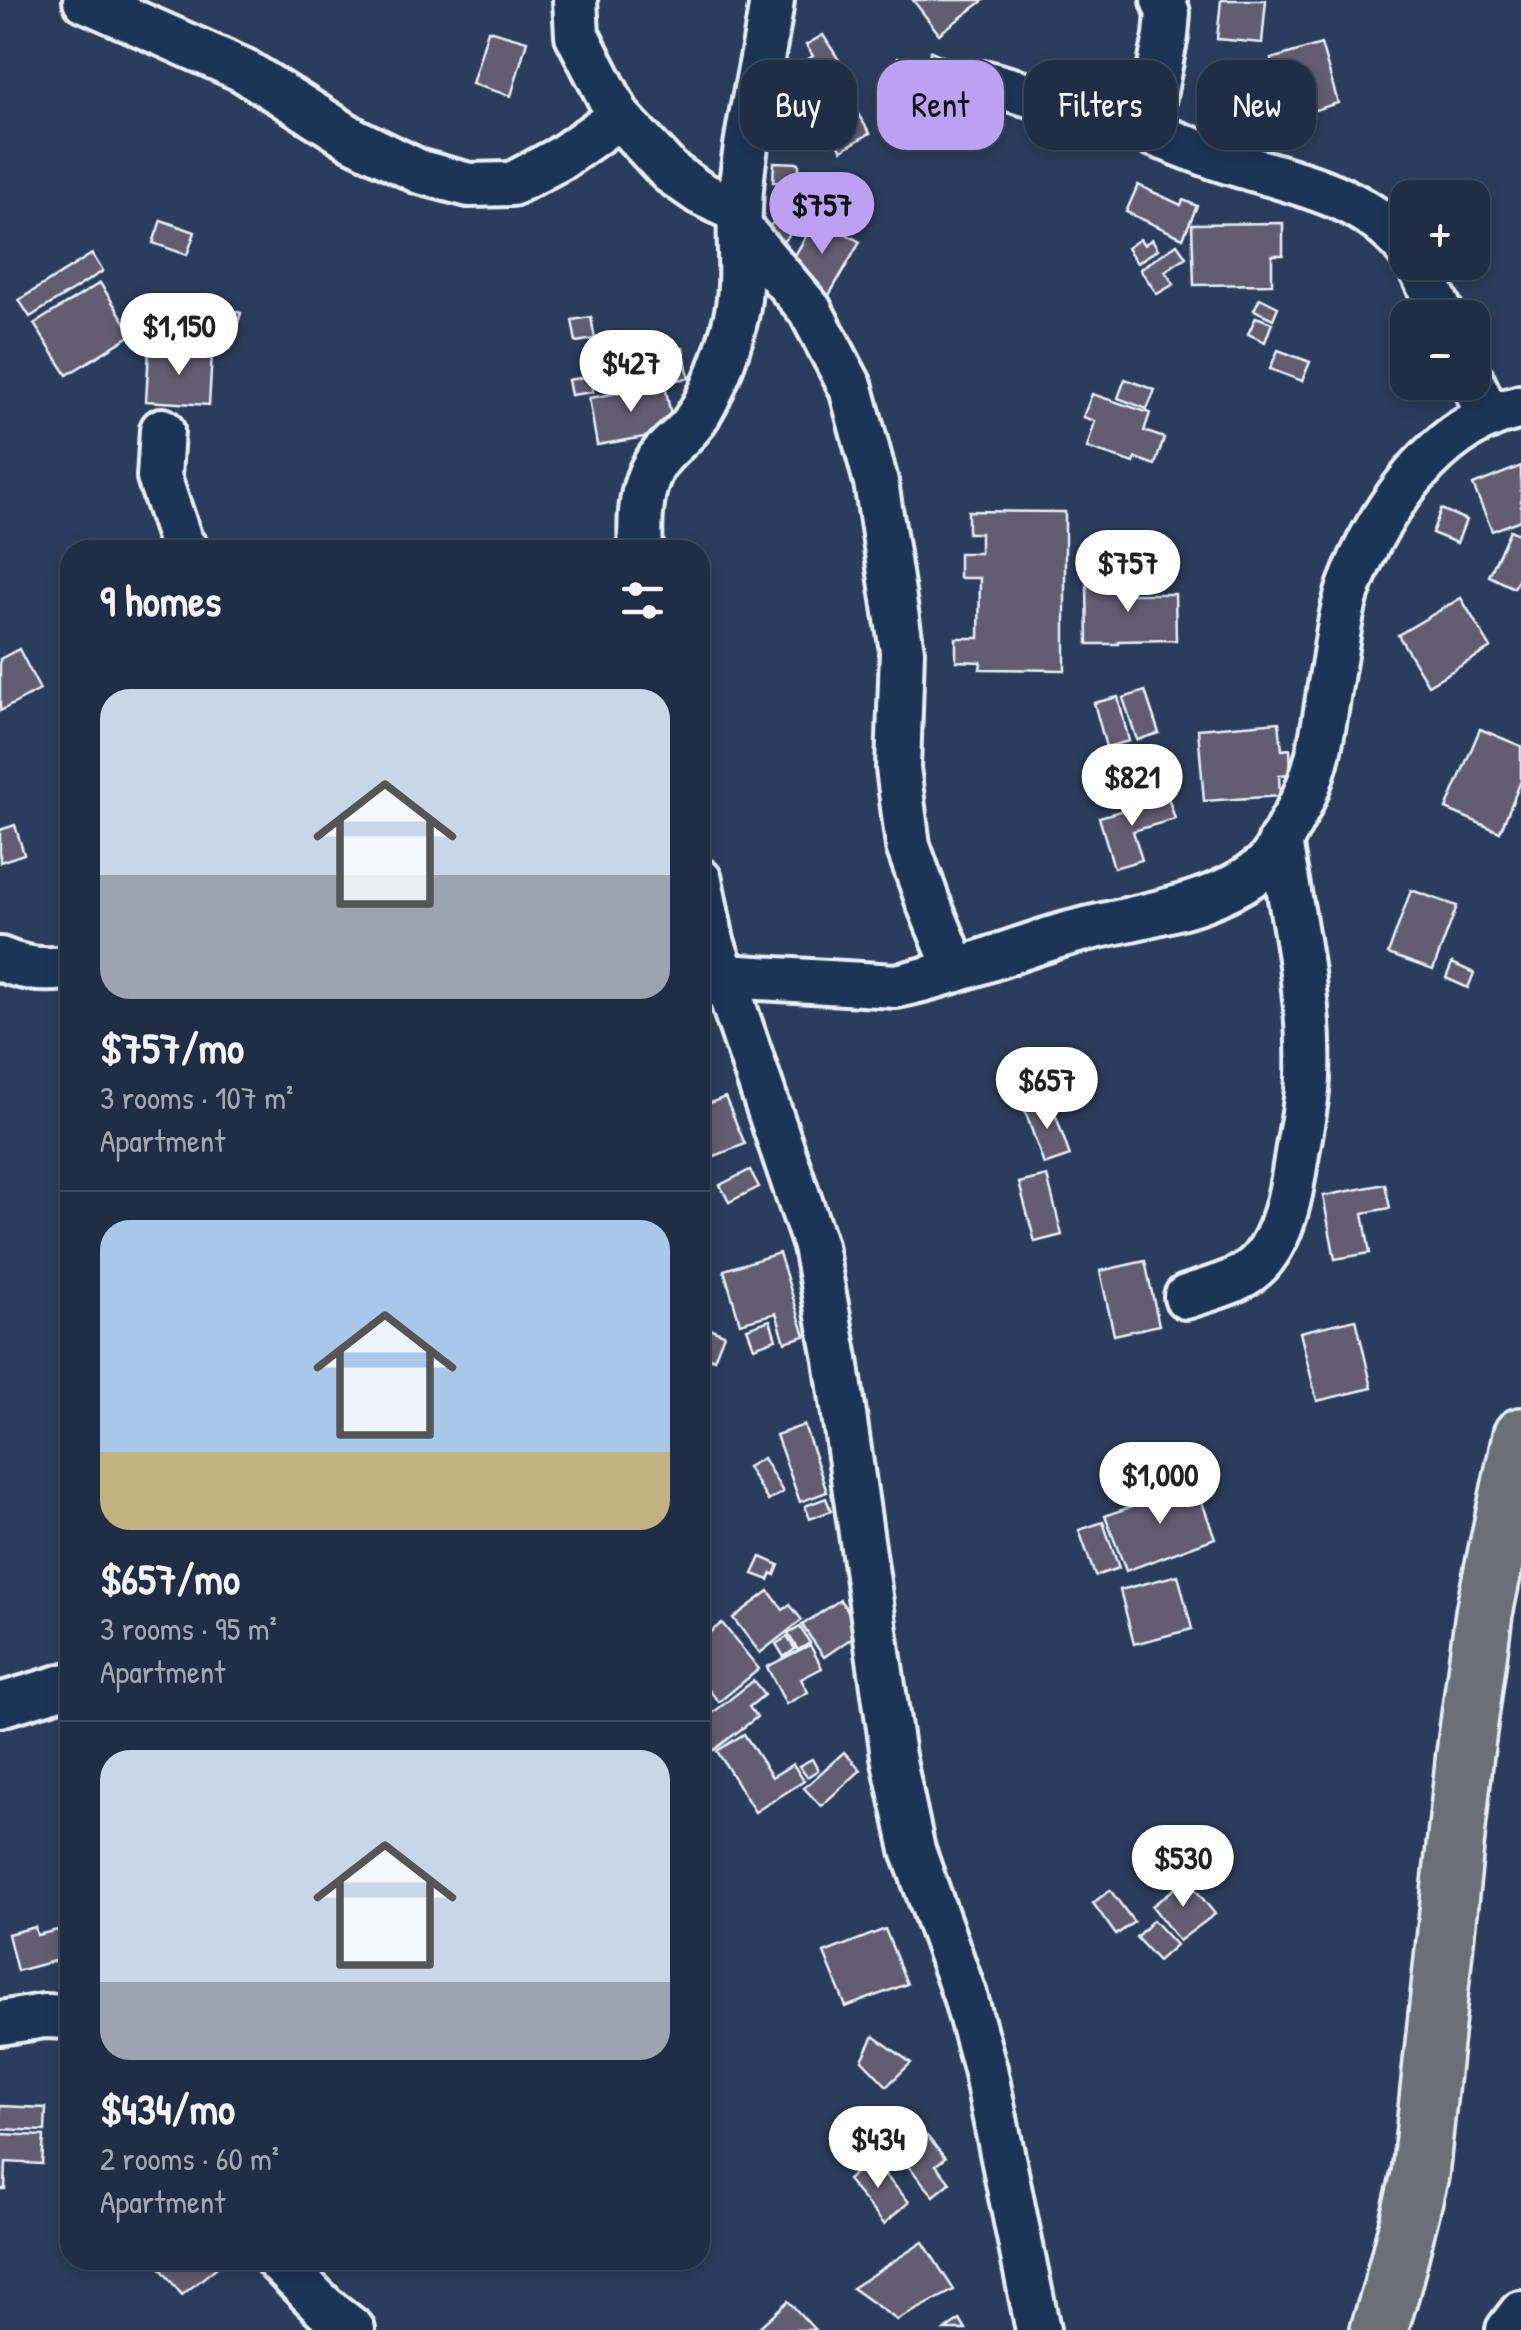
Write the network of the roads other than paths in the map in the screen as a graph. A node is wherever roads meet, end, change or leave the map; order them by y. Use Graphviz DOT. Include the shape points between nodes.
graph roads {
  1 [pos="86,0"];
  2 [pos="576,0"];
  3 [pos="772,0"];
  4 [pos="1163,0"];
  5 [pos="1161,60"];
  6 [pos="620,117"];
  7 [pos="1177,143"];
  8 [pos="740,220"];
  9 [pos="1390,232"];
  10 [pos="1494,402"];
  11 [pos="162,430"];
  12 [pos="180,540"];
  13 [pos="640,540"];
  14 [pos="1280,841"];
  15 [pos="710,931"];
  16 [pos="0,960"];
  17 [pos="60,970"];
  18 [pos="956,970"];
  19 [pos="718,997"];
  20 [pos="1186,1297"];
  21 [pos="1521,1436"];
  22 [pos="60,1687"];
  23 [pos="0,1704"];
  24 [pos="60,2017"];
  25 [pos="0,2023"];
  26 [pos="287,2270"];
  27 [pos="1521,2312"];
  28 [pos="354,2330"];
  29 [pos="1038,2330"];
  30 [pos="1379,2330"];
  31 [pos="1508,2330"];
  1 -- 6 [label="street" via="242,70 420,172 469,186 512,184"];
  2 -- 6 [label="street" via="577,35"];
  3 -- 8 [label="street"];
  4 -- 5 [label="street" via="1168,13"];
  6 -- 8 [label="street" via="670,172"];
  7 -- 9 [label="street" via="1357,206"];
  8 -- 13 [label="street" via="736,318 712,391 648,476"];
  8 -- 18 [label="street" via="810,310 851,388 876,482 902,650 898,768 908,846"];
  10 -- 14 [label="street" via="1402,488 1374,533 1350,583 1316,768"];
  11 -- 12 [label="street" via="159,477"];
  14 -- 18 [label="street" via="1267,864 1225,892"];
  14 -- 20 [label="street" via="1305,990 1308,1078 1293,1178 1280,1230 1263,1259 1249,1273"];
  15 -- 19 [label="street"];
  16 -- 17 [label="street"];
  18 -- 19 [label="street" via="896,986"];
  19 -- 29 [label="street" via="814,1246 893,1756 913,1850 985,2068"];
  21 -- 30 [label="highway" via="1484,1613 1420,2175"];
  22 -- 23 [label="street"];
  24 -- 25 [label="street"];
  26 -- 28 [label="street"];
  27 -- 31 [label="street"];
}
